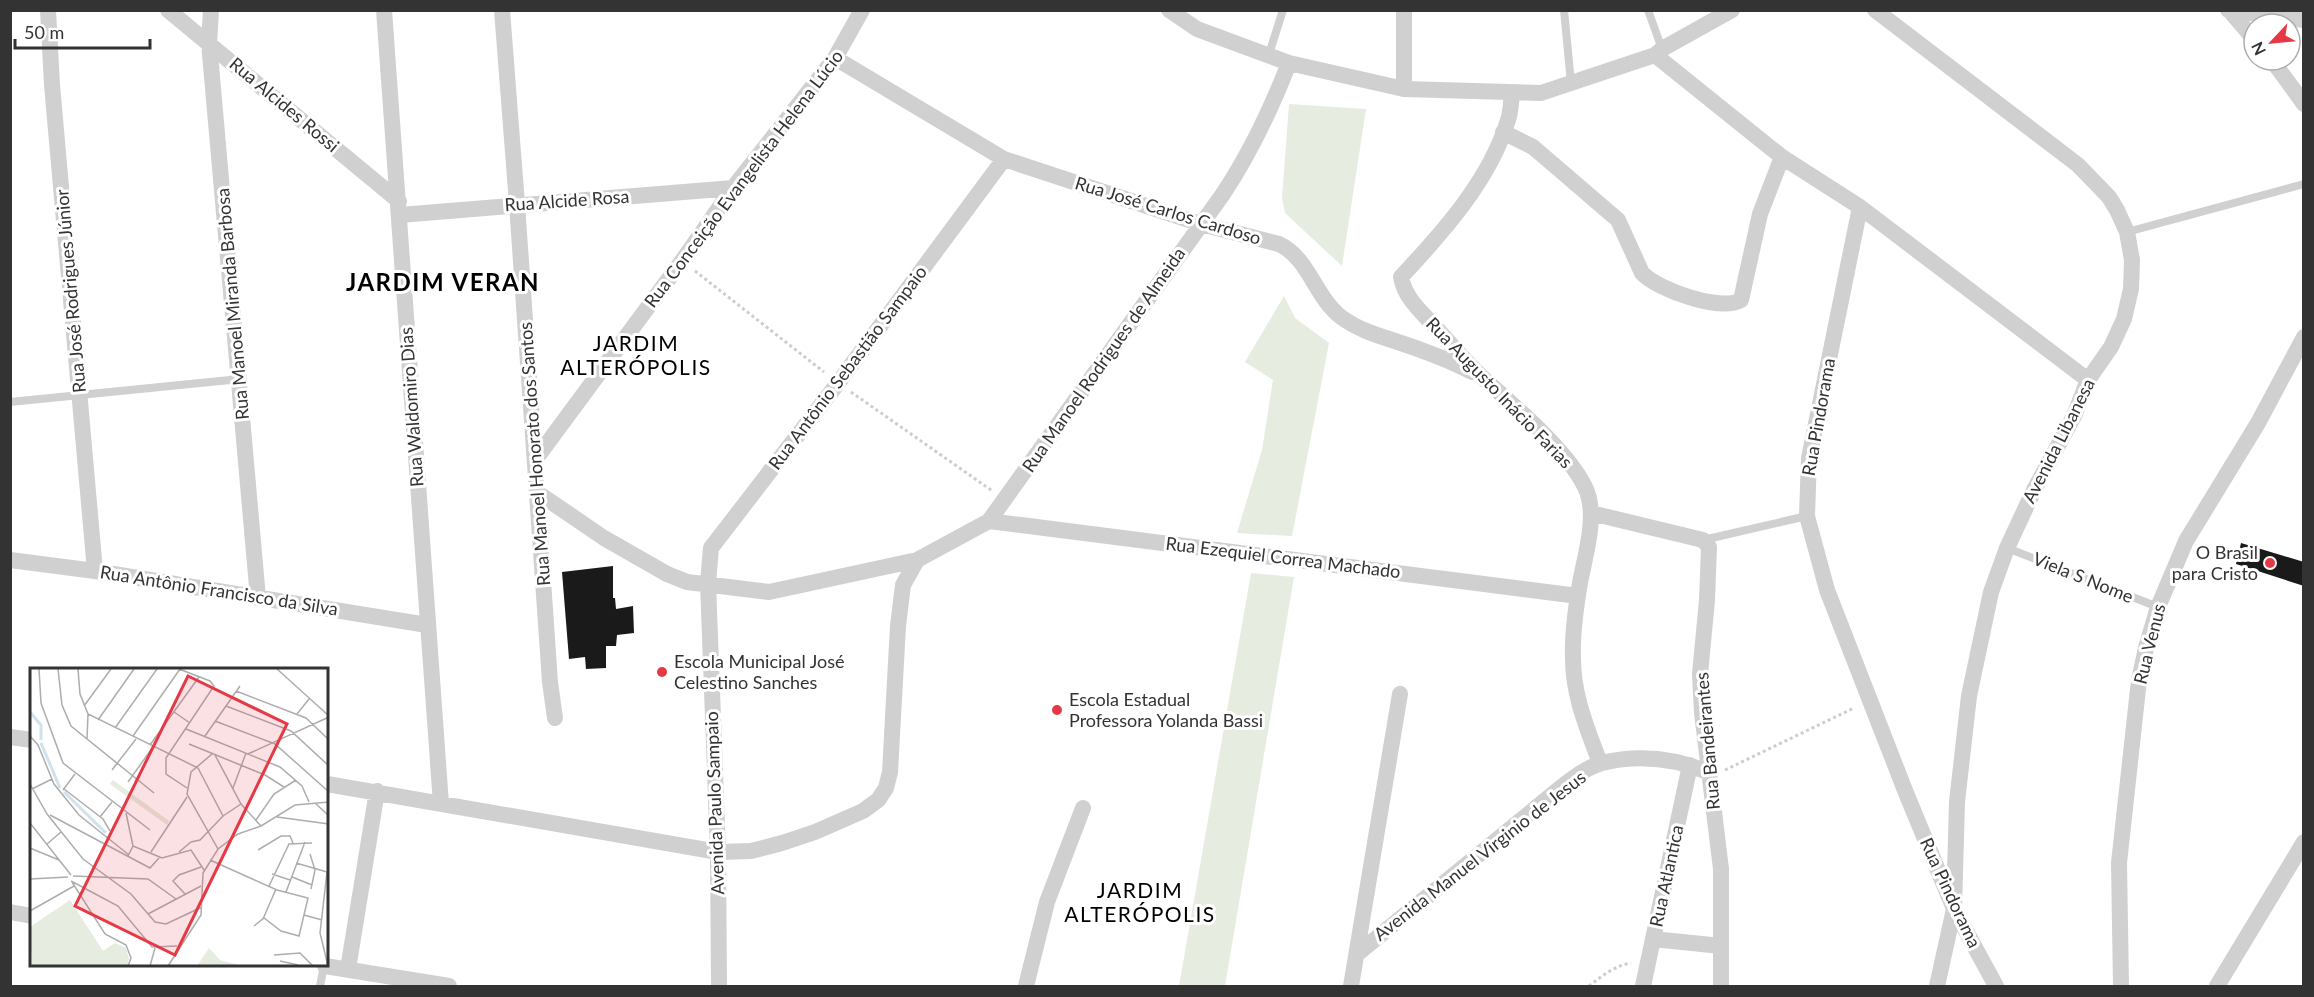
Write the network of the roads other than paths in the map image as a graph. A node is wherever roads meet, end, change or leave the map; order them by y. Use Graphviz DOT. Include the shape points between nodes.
graph roads {
  1 [pos="48,10"];
  2 [pos="168,10"];
  3 [pos="211,10"];
  4 [pos="384,10"];
  5 [pos="502,10"];
  6 [pos="862,10"];
  7 [pos="1169,10"];
  8 [pos="1283,10"];
  9 [pos="1404,10"];
  10 [pos="1563,10"];
  11 [pos="1648,10"];
  12 [pos="1732,10"];
  13 [pos="1875,10"];
  14 [pos="2229,11"];
  15 [pos="2304,20"];
  16 [pos="2242,26"];
  17 [pos="209,43"];
  18 [pos="1659,52"];
  19 [pos="1269,54"];
  20 [pos="836,58"];
  21 [pos="1289,63"];
  22 [pos="2281,72"];
  23 [pos="1571,84"];
  24 [pos="1404,89"];
  25 [pos="1512,93"];
  26 [pos="2304,104"];
  27 [pos="1503,132"];
  28 [pos="1782,156"];
  29 [pos="1004,159"];
  30 [pos="2304,183"];
  31 [pos="733,188"];
  32 [pos="517,204"];
  33 [pos="1860,207"];
  34 [pos="400,208"];
  35 [pos="1201,224"];
  36 [pos="2127,232"];
  37 [pos="2304,337"];
  38 [pos="1483,378"];
  39 [pos="240,379"];
  40 [pos="2088,380"];
  41 [pos="80,396"];
  42 [pos="10,402"];
  43 [pos="535,460"];
  44 [pos="538,493"];
  45 [pos="1591,513"];
  46 [pos="1807,516"];
  47 [pos="988,521"];
  48 [pos="1703,540"];
  49 [pos="2007,548"];
  50 [pos="10,560"];
  51 [pos="917,560"];
  52 [pos="95,571"];
  53 [pos="708,583"];
  54 [pos="1578,596"];
  55 [pos="258,598"];
  56 [pos="2158,607"];
  57 [pos="427,625"];
  58 [pos="1400,694"];
  59 [pos="555,718"];
  60 [pos="10,737"];
  61 [pos="30,740"];
  62 [pos="1600,763"];
  63 [pos="1690,765"];
  64 [pos="1710,773"];
  65 [pos="328,784"];
  66 [pos="377,791"];
  67 [pos="441,804"];
  68 [pos="1083,808"];
  69 [pos="2304,842"];
  70 [pos="718,852"];
  71 [pos="1954,909"];
  72 [pos="10,912"];
  73 [pos="30,916"];
  74 [pos="1653,939"];
  75 [pos="1721,946"];
  76 [pos="1357,954"];
  77 [pos="328,966"];
  78 [pos="325,967"];
  79 [pos="348,969"];
  80 [pos="320,987"];
  81 [pos="449,987"];
  82 [pos="719,987"];
  83 [pos="1026,987"];
  84 [pos="1351,987"];
  85 [pos="1643,987"];
  86 [pos="1721,987"];
  87 [pos="1937,987"];
  88 [pos="1996,987"];
  89 [pos="2121,987"];
  90 [pos="2217,987"];
  1 -- 41 [label="street, Rua José Rodrigues Júnior"];
  2 -- 17 [label="street, Rua Alcides Rossi"];
  3 -- 17 [label="street, Rua Manoel Miranda Barbosa"];
  4 -- 34 [label="street, Rua Waldomiro Dias"];
  5 -- 32 [label="street, Rua Manoel Honorato dos Santos"];
  6 -- 20 [label="street, Rua Conceição Evangelista Helena Lúcio"];
  7 -- 19 [label="street" via="1197,28"];
  8 -- 19 [label="lane"];
  9 -- 24 [label="street"];
  10 -- 23 [label="lane"];
  11 -- 18 [label="lane"];
  12 -- 18 [label="street"];
  13 -- 36 [label="street, Avenida Libanesa" via="2078,165 2109,197"];
  14 -- 15 [label="street"];
  14 -- 16 [label="street"];
  17 -- 34 [label="street, Rua Alcides Rossi"];
  17 -- 39 [label="street, Rua Manoel Miranda Barbosa"];
  18 -- 23 [label="street"];
  18 -- 28 [label="street"];
  19 -- 21 [label="street"];
  20 -- 29 [label="street, Rua José Carlos Cardoso"];
  20 -- 31 [label="street, Rua Conceição Evangelista Helena Lúcio"];
  21 -- 24 [label="street"];
  21 -- 35 [label="street, Rua Manoel Rodrigues de Almeida" via="1245,162"];
  22 -- 26 [label="street"];
  23 -- 25 [label="street" via="1540,93"];
  24 -- 25 [label="street"];
  25 -- 27 [label="street, Rua Augusto Inácio Farias"];
  27 -- 28 [label="street" via="1533,147 1618,220 1642,273 1649,280 1680,294 1726,304 1741,300 1760,214"];
  27 -- 38 [label="street, Rua Augusto Inácio Farias" via="1481,180 1463,206 1401,277 1409,299"];
  28 -- 33 [label="street"];
  29 -- 35 [label="street, Rua José Carlos Cardoso"];
  29 -- 53 [label="street, Rua Antônio Sebastião Sampaio" via="711,548"];
  30 -- 36 [label="lane"];
  31 -- 32 [label="street, Rua Alcide Rosa"];
  31 -- 43 [label="street, Rua Conceição Evangelista Helena Lúcio"];
  32 -- 34 [label="street, Rua Alcide Rosa"];
  32 -- 43 [label="street, Rua Manoel Honorato dos Santos"];
  33 -- 40 [label="street"];
  33 -- 46 [label="street, Rua Pindorama" via="1809,458"];
  34 -- 57 [label="street, Rua Waldomiro Dias"];
  35 -- 38 [label="street, Rua José Carlos Cardoso" via="1291,249 1339,316 1359,329 1444,358"];
  35 -- 47 [label="street, Rua Manoel Rodrigues de Almeida"];
  36 -- 40 [label="street, Avenida Libanesa" via="2132,260 2124,319 2111,347"];
  37 -- 56 [label="street, Rua Venus" via="2258,423 2186,541"];
  38 -- 45 [label="street, Rua Augusto Inácio Farias" via="1570,465 1585,487"];
  39 -- 41 [label="lane"];
  39 -- 55 [label="street, Rua Manoel Miranda Barbosa"];
  40 -- 49 [label="street, Avenida Libanesa" via="2074,416"];
  41 -- 42 [label="lane"];
  41 -- 52 [label="street, Rua José Rodrigues Júnior"];
  43 -- 44 [label="street, Rua Manoel Honorato dos Santos"];
  44 -- 53 [label="street, Rua Manoel Rodrigues de Almeida" via="651,566 687,582"];
  44 -- 59 [label="street, Rua Manoel Honorato dos Santos"];
  45 -- 48 [label="street"];
  45 -- 54 [label="street, Rua Augusto Inácio Farias"];
  46 -- 48 [label="lane"];
  46 -- 71 [label="street, Rua Pindorama" via="1827,590"];
  47 -- 51 [label="street, Rua Manoel Rodrigues de Almeida"];
  47 -- 54 [label="street, Rua Ezequiel Correa Machado"];
  48 -- 64 [label="street, Rua Bandeirantes" via="1708,547 1707,600 1700,674"];
  49 -- 56 [label="lane, Viela S Nome"];
  49 -- 71 [label="street, Avenida Libanesa" via="1991,592 1970,696 1956,802"];
  50 -- 52 [label="street, Rua Antônio Francisco da Silva"];
  51 -- 53 [label="street, Rua Manoel Rodrigues de Almeida" via="769,591"];
  51 -- 70 [label="street" via="903,585 890,772 878,800 863,811 782,843 752,851"];
  52 -- 55 [label="street, Rua Antônio Francisco da Silva"];
  53 -- 70 [label="street, Avenida Paulo Sampaio"];
  54 -- 62 [label="street, Rua Augusto Inácio Farias" via="1572,656 1574,680"];
  55 -- 57 [label="street, Rua Antônio Francisco da Silva"];
  56 -- 89 [label="street, Rua Venus" via="2139,680 2119,863"];
  57 -- 67 [label="street, Rua Waldomiro Dias"];
  58 -- 76 [label="street"];
  60 -- 61 [label="street"];
  62 -- 63 [label="street, Avenida Manuel Virginio de Jesus" via="1661,758"];
  62 -- 76 [label="street, Avenida Manuel Virginio de Jesus" via="1561,789"];
  63 -- 64 [label="street, Avenida Manuel Virginio de Jesus"];
  63 -- 74 [label="street, Rua Atlantica"];
  64 -- 75 [label="street, Rua Bandeirantes" via="1721,869"];
  65 -- 66 [label="street"];
  66 -- 67 [label="street"];
  66 -- 79 [label="street"];
  67 -- 70 [label="street"];
  68 -- 83 [label="street" via="1047,902"];
  69 -- 90 [label="street"];
  70 -- 82 [label="street, Avenida Paulo Sampaio"];
  71 -- 87 [label="street, Avenida Libanesa"];
  71 -- 88 [label="street, Rua Pindorama"];
  72 -- 73 [label="street"];
  74 -- 75 [label="street"];
  74 -- 85 [label="street, Rua Atlantica"];
  75 -- 86 [label="street, Rua Bandeirantes"];
  76 -- 84 [label="street"];
  77 -- 79 [label="street"];
  78 -- 80 [label="lane"];
  79 -- 81 [label="street"];
}
